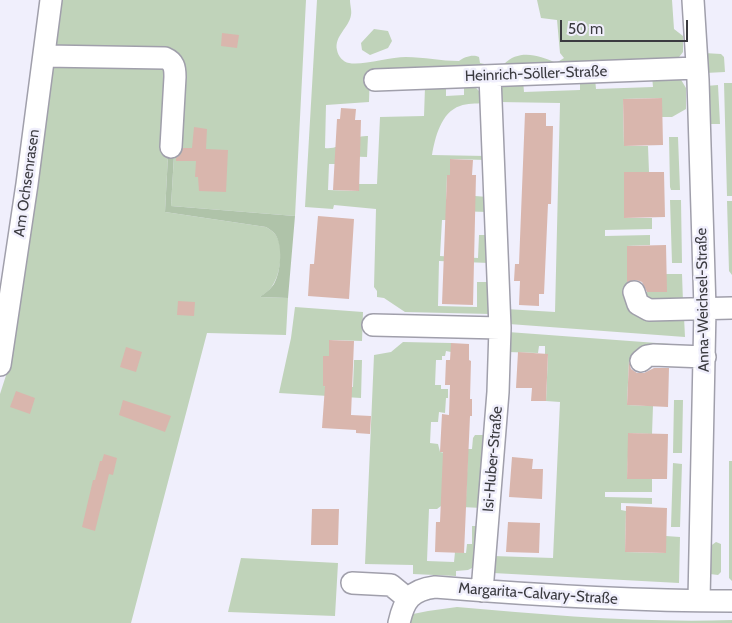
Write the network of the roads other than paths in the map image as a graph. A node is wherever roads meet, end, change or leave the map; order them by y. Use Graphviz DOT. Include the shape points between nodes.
graph roads {
  1 [pos="51,0"];
  2 [pos="693,0"];
  3 [pos="45,56"];
  4 [pos="697,68"];
  5 [pos="490,76"];
  6 [pos="375,80"];
  7 [pos="171,147"];
  8 [pos="634,292"];
  9 [pos="732,308"];
  10 [pos="705,309"];
  11 [pos="373,325"];
  12 [pos="500,328"];
  13 [pos="705,358"];
  14 [pos="641,361"];
  15 [pos="0,365"];
  16 [pos="352,583"];
  17 [pos="482,591"];
  18 [pos="408,599"];
  19 [pos="699,600"];
  20 [pos="732,601"];
  21 [pos="399,623"];
  1 -- 3 [label="street, Am Ochsenrasen"];
  2 -- 4 [label="street, Anna-Weichsel-Straße"];
  3 -- 7 [label="street" via="170,60 176,77"];
  3 -- 15 [label="street, Am Ochsenrasen"];
  4 -- 5 [label="street, Heinrich-Söller-Straße"];
  4 -- 10 [label="street, Anna-Weichsel-Straße"];
  5 -- 6 [label="street, Heinrich-Söller-Straße"];
  5 -- 12 [label="street, Isi-Huber-Straße"];
  8 -- 10 [label="street" via="638,304 649,310"];
  9 -- 10 [label="street"];
  10 -- 13 [label="street, Anna-Weichsel-Straße"];
  11 -- 12 [label="street"];
  12 -- 17 [label="street, Isi-Huber-Straße"];
  13 -- 14 [label="street" via="653,355"];
  13 -- 19 [label="street, Anna-Weichsel-Straße"];
  16 -- 18 [label="street" via="391,585"];
  17 -- 18 [label="street, Margarita-Calvary-Straße" via="430,588 415,592"];
  17 -- 19 [label="street, Margarita-Calvary-Straße" via="659,601"];
  18 -- 21 [label="street"];
  19 -- 20 [label="street, Margarita-Calvary-Straße"];
}
